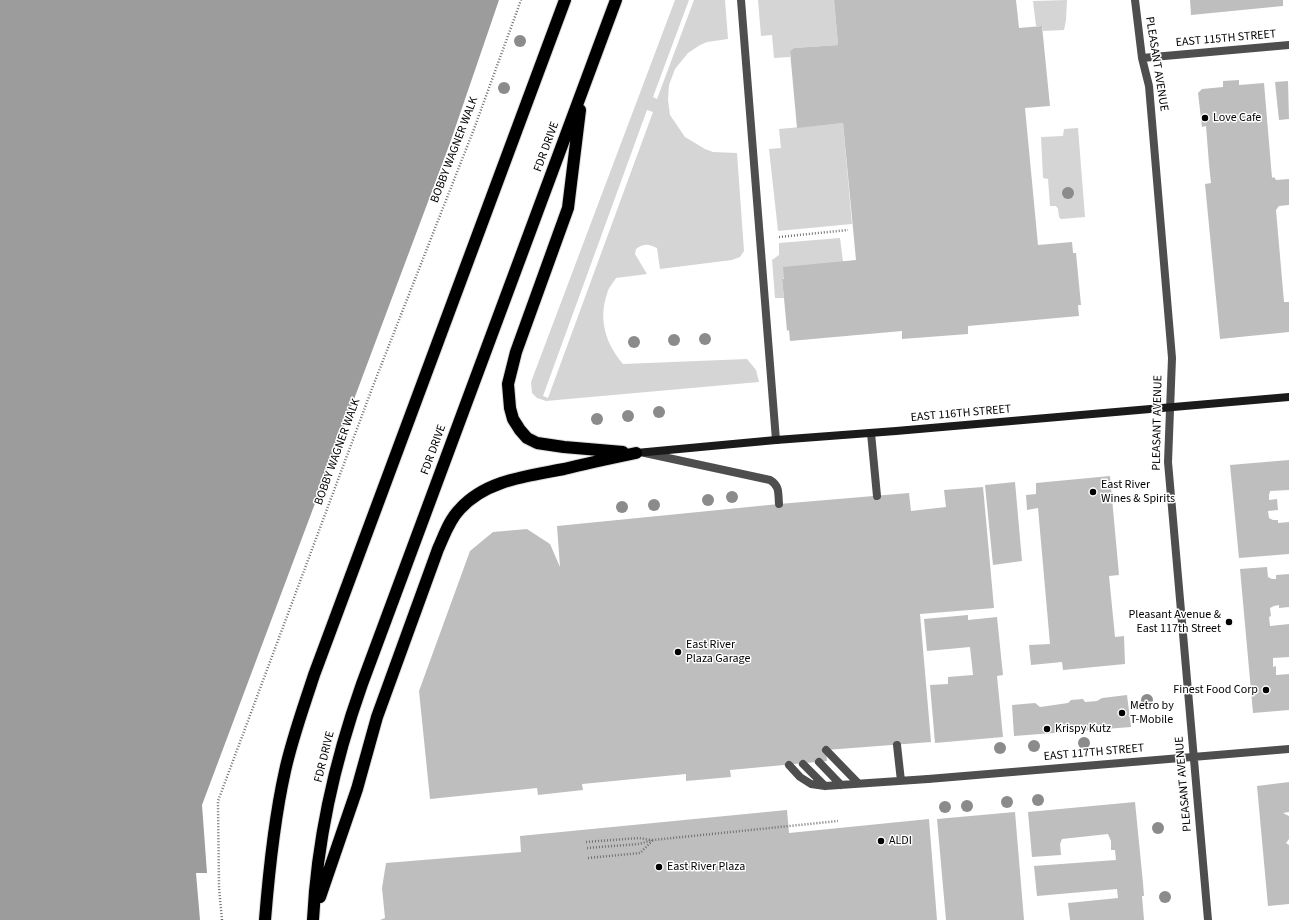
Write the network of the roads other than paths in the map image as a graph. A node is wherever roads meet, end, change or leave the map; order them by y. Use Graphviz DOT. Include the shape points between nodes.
graph roads {
  1 [pos="565,0"];
  2 [pos="616,0"];
  3 [pos="740,0"];
  4 [pos="1134,0"];
  5 [pos="1289,45"];
  6 [pos="1142,58"];
  7 [pos="583,89"];
  8 [pos="1289,397"];
  9 [pos="1170,408"];
  10 [pos="871,433"];
  11 [pos="776,440"];
  12 [pos="638,452"];
  13 [pos="877,496"];
  14 [pos="779,504"];
  15 [pos="897,745"];
  16 [pos="1289,749"];
  17 [pos="826,750"];
  18 [pos="1193,757"];
  19 [pos="819,762"];
  20 [pos="803,764"];
  21 [pos="789,765"];
  22 [pos="901,781"];
  23 [pos="858,784"];
  24 [pos="840,785"];
  25 [pos="825,786"];
  26 [pos="313,919"];
  27 [pos="265,920"];
  28 [pos="1208,920"];
  1 -- 27 [label="highway" via="314,674 285,771 269,867"];
  2 -- 7 [label="highway, FDR DRIVE"];
  3 -- 11 [label="street"];
  4 -- 6 [label="street, PLEASANT AVENUE"];
  5 -- 6 [label="street, EAST 115TH STREET"];
  6 -- 9 [label="street, PLEASANT AVENUE" via="1149,86 1171,350"];
  7 -- 12 [label="highway" via="568,208 516,352 508,384 510,408 520,430 527,438 537,443"];
  7 -- 26 [label="highway, FDR DRIVE" via="347,727 324,824"];
  8 -- 9 [label="street, EAST 116TH STREET"];
  9 -- 10 [label="street, EAST 116TH STREET"];
  9 -- 18 [label="street, PLEASANT AVENUE" via="1168,462"];
  10 -- 11 [label="street, EAST 116TH STREET"];
  10 -- 13 [label="street"];
  11 -- 12 [label="street, EAST 116TH STREET"];
  12 -- 14 [label="street" via="770,480 776,483 778,488"];
  12 -- 26 [label="highway" via="493,486 474,496 459,509 438,549 377,717 357,789"];
  15 -- 22 [label="street"];
  16 -- 18 [label="street, EAST 117TH STREET"];
  17 -- 23 [label="street"];
  18 -- 22 [label="street, EAST 117TH STREET"];
  18 -- 28 [label="street, PLEASANT AVENUE"];
  19 -- 24 [label="street"];
  20 -- 25 [label="street"];
  21 -- 25 [label="street, EAST 117TH STREET" via="811,784"];
  22 -- 23 [label="street, EAST 117TH STREET"];
  23 -- 24 [label="street, EAST 117TH STREET"];
  24 -- 25 [label="street, EAST 117TH STREET"];
}
